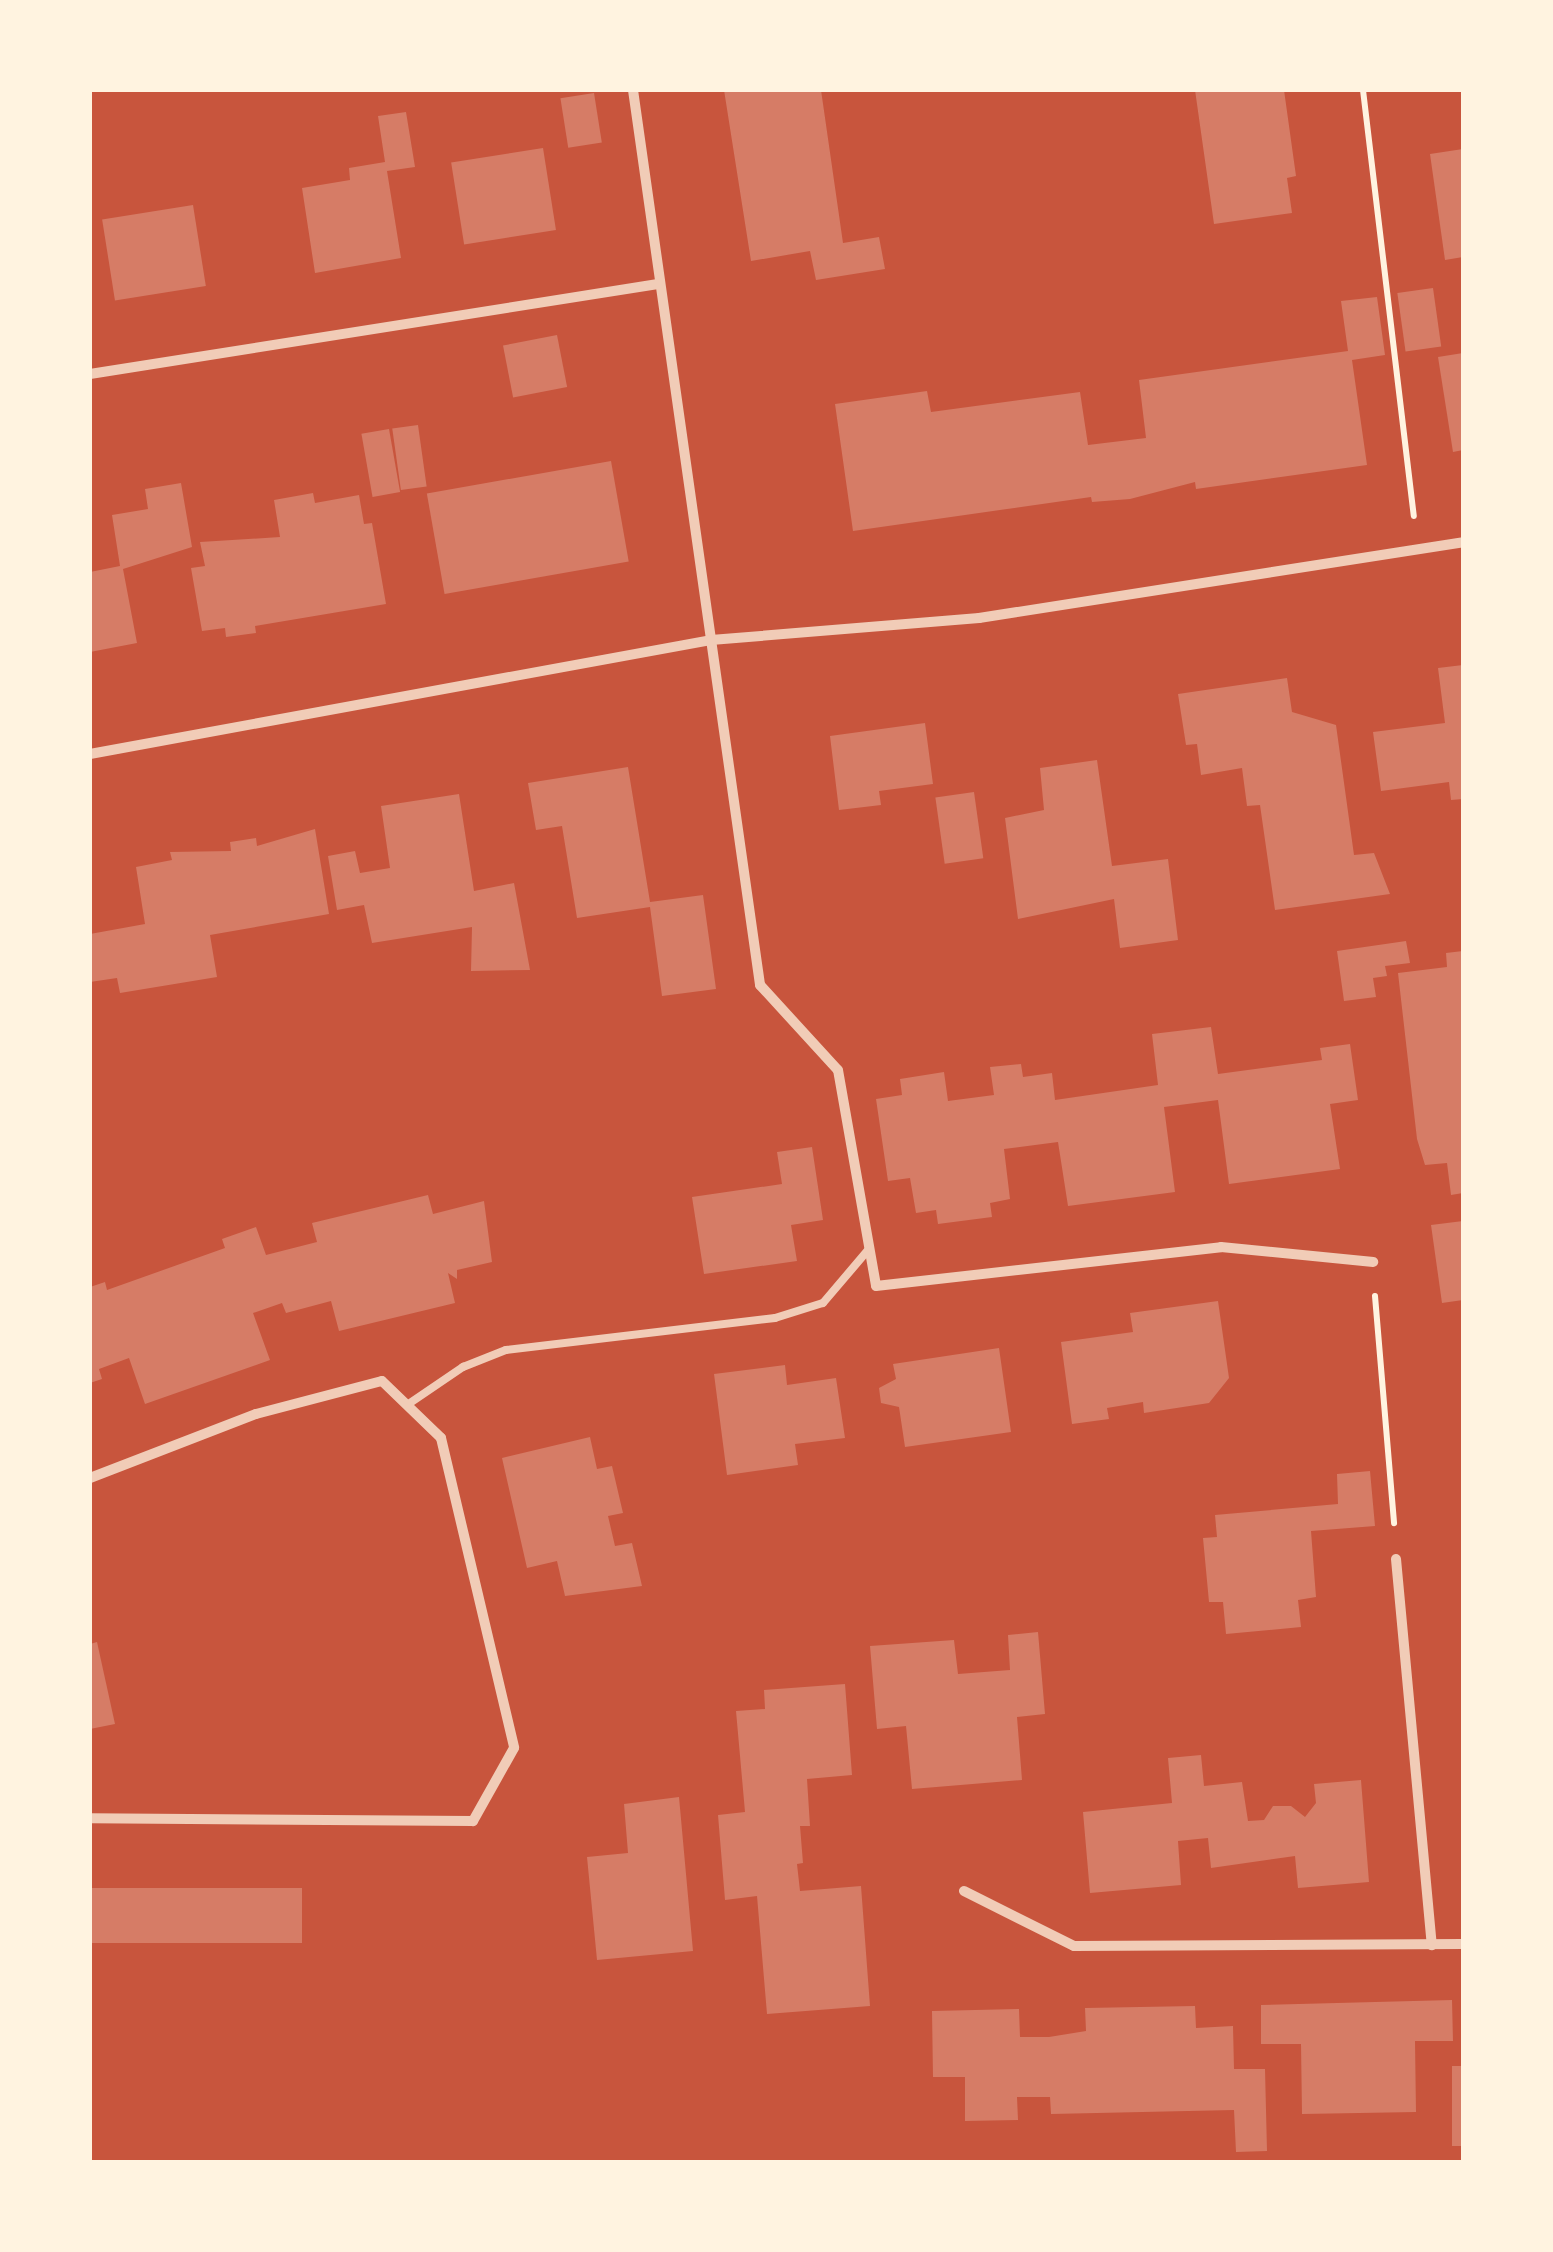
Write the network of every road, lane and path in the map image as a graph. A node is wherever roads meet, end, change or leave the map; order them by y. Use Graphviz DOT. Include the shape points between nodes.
graph roads {
  1 [pos="633,90"];
  2 [pos="1363,90"];
  3 [pos="658,284"];
  4 [pos="90,374"];
  5 [pos="1463,542"];
  6 [pos="1418,549"];
  7 [pos="711,640"];
  8 [pos="90,754"];
  9 [pos="870,1249"];
  10 [pos="1372,1262"];
  11 [pos="407,1405"];
  12 [pos="90,1478"];
  13 [pos="1396,1559"];
  14 [pos="90,1818"];
  15 [pos="964,1891"];
  16 [pos="1463,1944"];
  17 [pos="1432,1945"];
  1 -- 3 [label="street"];
  2 -- 6 [label="path"];
  3 -- 4 [label="street"];
  3 -- 7 [label="street"];
  5 -- 6 [label="street"];
  6 -- 7 [label="street" via="979,618"];
  7 -- 8 [label="street"];
  7 -- 9 [label="street" via="760,986 838,1070"];
  9 -- 10 [label="street" via="876,1286 1220,1247"];
  9 -- 11 [label="lane" via="823,1303 774,1318 506,1350 463,1367"];
  10 -- 13 [label="path"];
  11 -- 12 [label="street" via="382,1381 256,1414"];
  11 -- 14 [label="street" via="441,1438 514,1748 473,1821"];
  13 -- 17 [label="street"];
  15 -- 17 [label="street" via="1074,1946"];
  16 -- 17 [label="street"];
}
